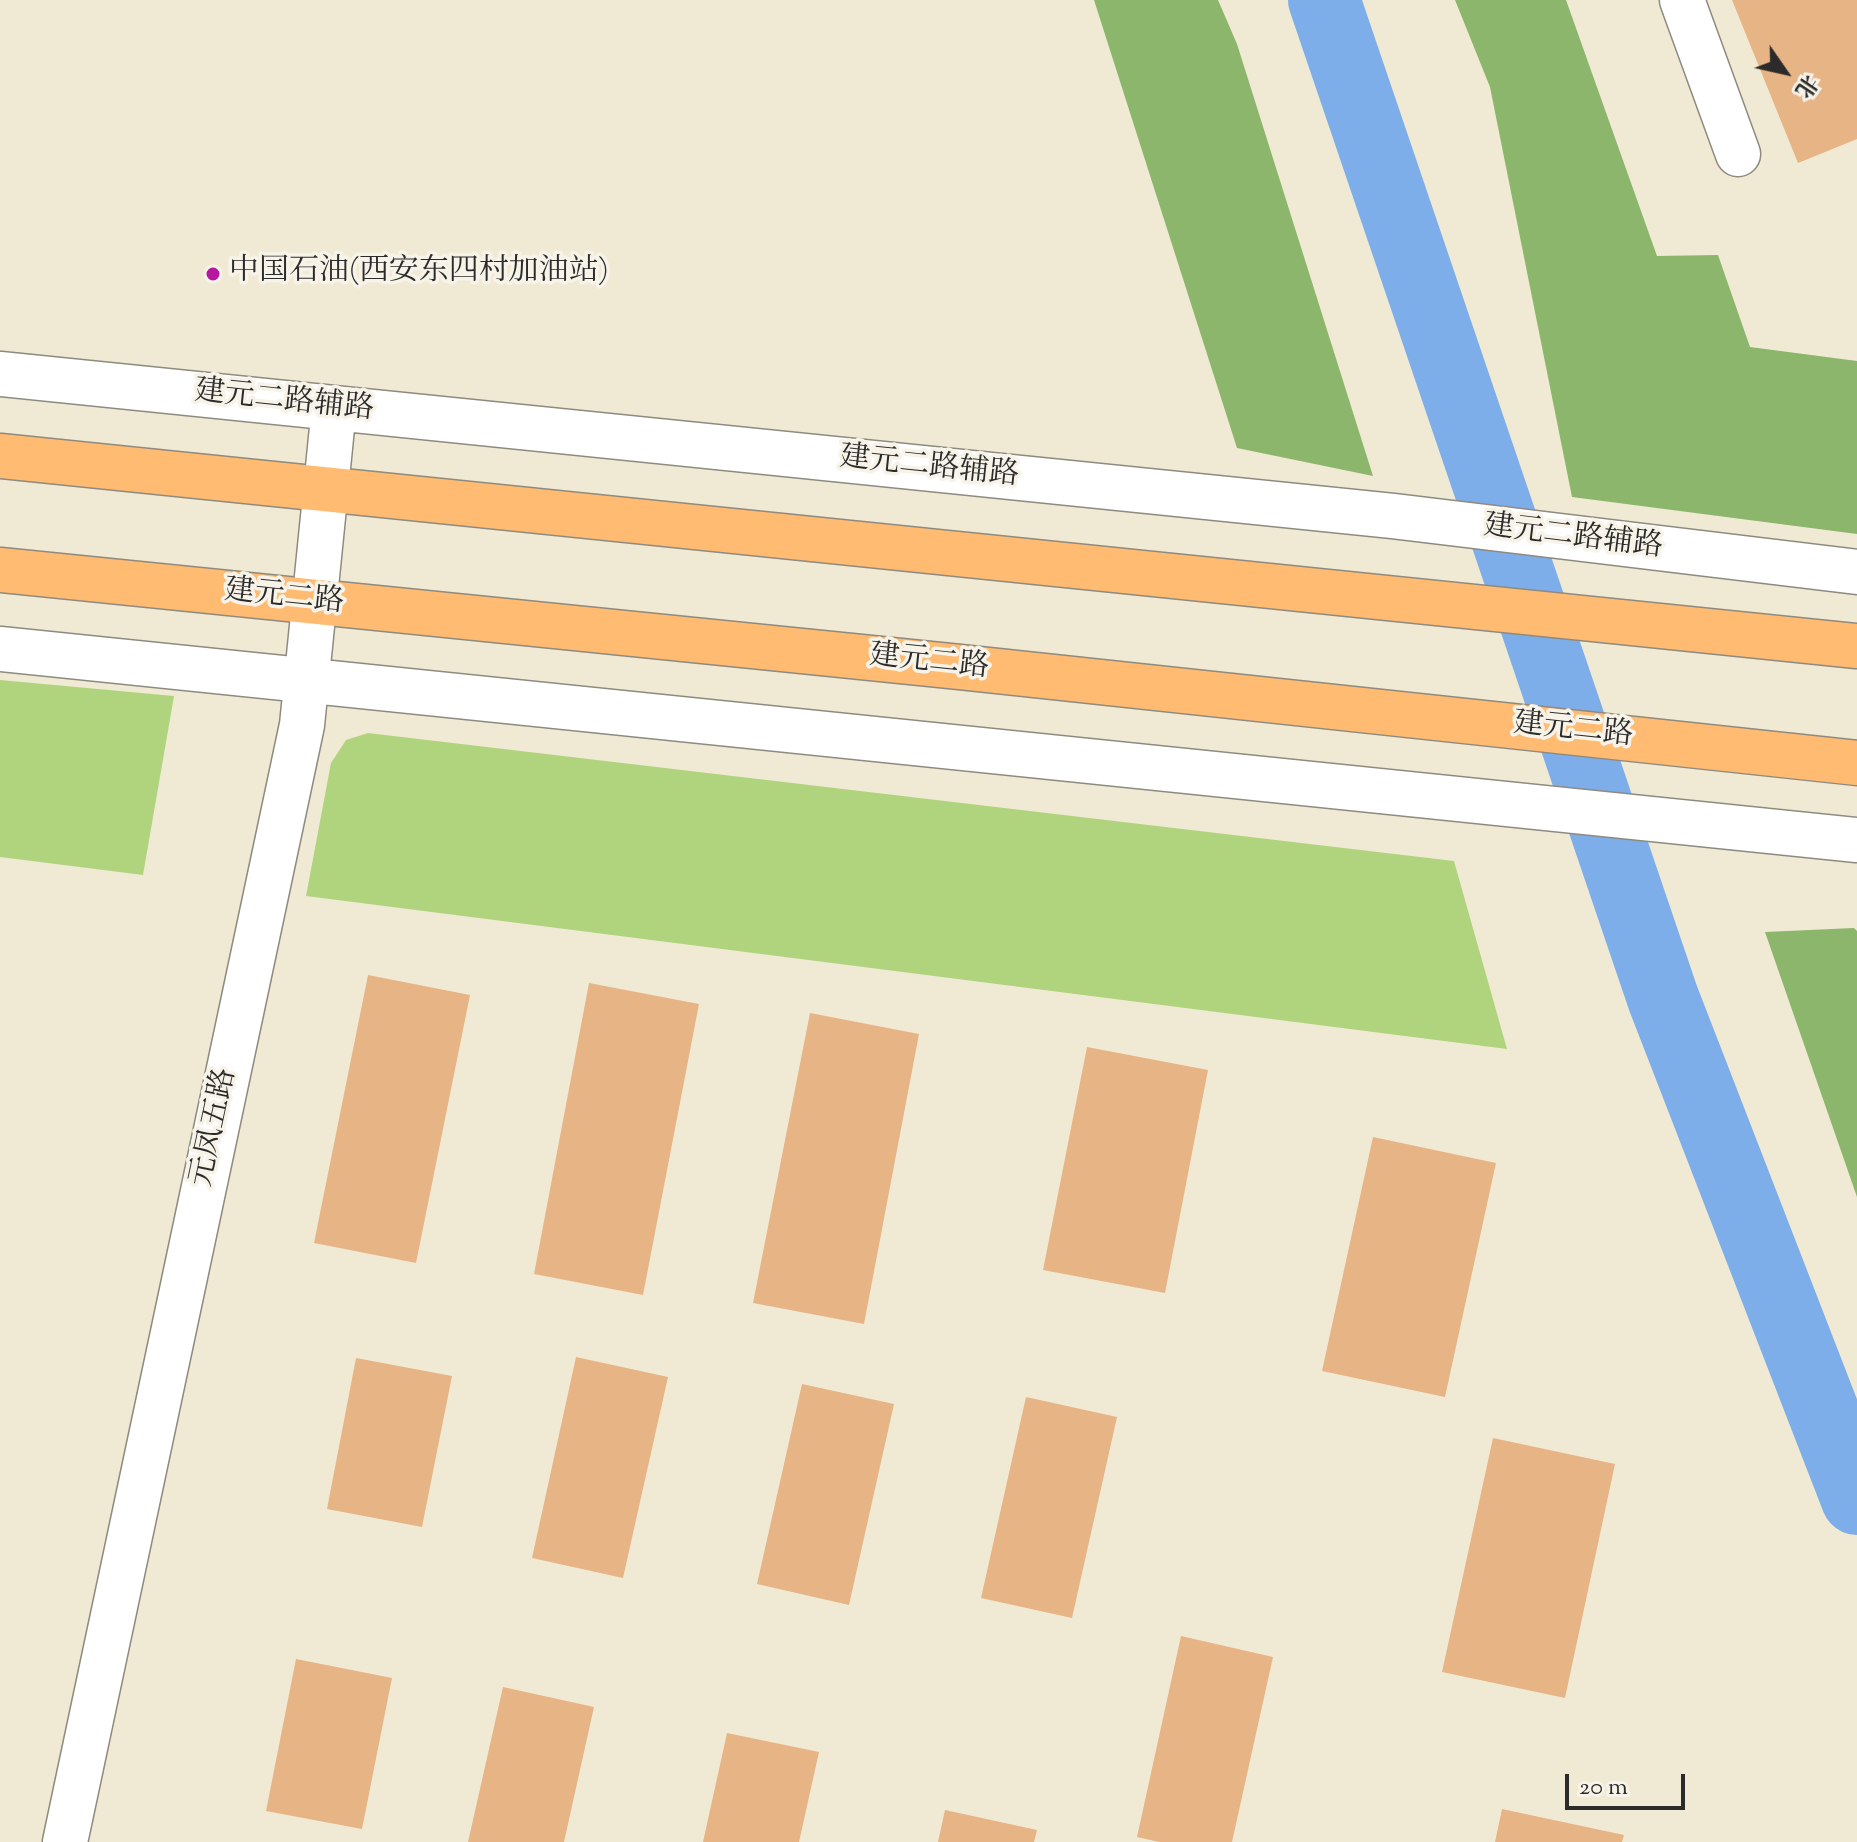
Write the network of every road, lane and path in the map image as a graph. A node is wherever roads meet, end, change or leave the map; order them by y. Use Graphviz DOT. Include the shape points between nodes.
graph roads {
  1 [pos="1682,0"];
  2 [pos="1738,154"];
  3 [pos="0,374"];
  4 [pos="334,408"];
  5 [pos="0,456"];
  6 [pos="326,490"];
  7 [pos="0,570"];
  8 [pos="1857,572"];
  9 [pos="315,602"];
  10 [pos="1857,646"];
  11 [pos="0,649"];
  12 [pos="307,681"];
  13 [pos="1857,763"];
  14 [pos="1857,840"];
  15 [pos="65,1842"];
  1 -- 2 [label="street"];
  3 -- 4 [label="street, 建元二路辅路"];
  4 -- 6 [label="street, 元凤五路"];
  4 -- 8 [label="street, 建元二路辅路" via="1393,516"];
  5 -- 6 [label="main road"];
  6 -- 9 [label="street, 元凤五路"];
  6 -- 10 [label="main road"];
  7 -- 9 [label="main road, 建元二路"];
  9 -- 12 [label="street, 元凤五路"];
  9 -- 13 [label="main road, 建元二路"];
  11 -- 12 [label="street"];
  12 -- 14 [label="street"];
  12 -- 15 [label="street, 元凤五路" via="299,740"];
}
